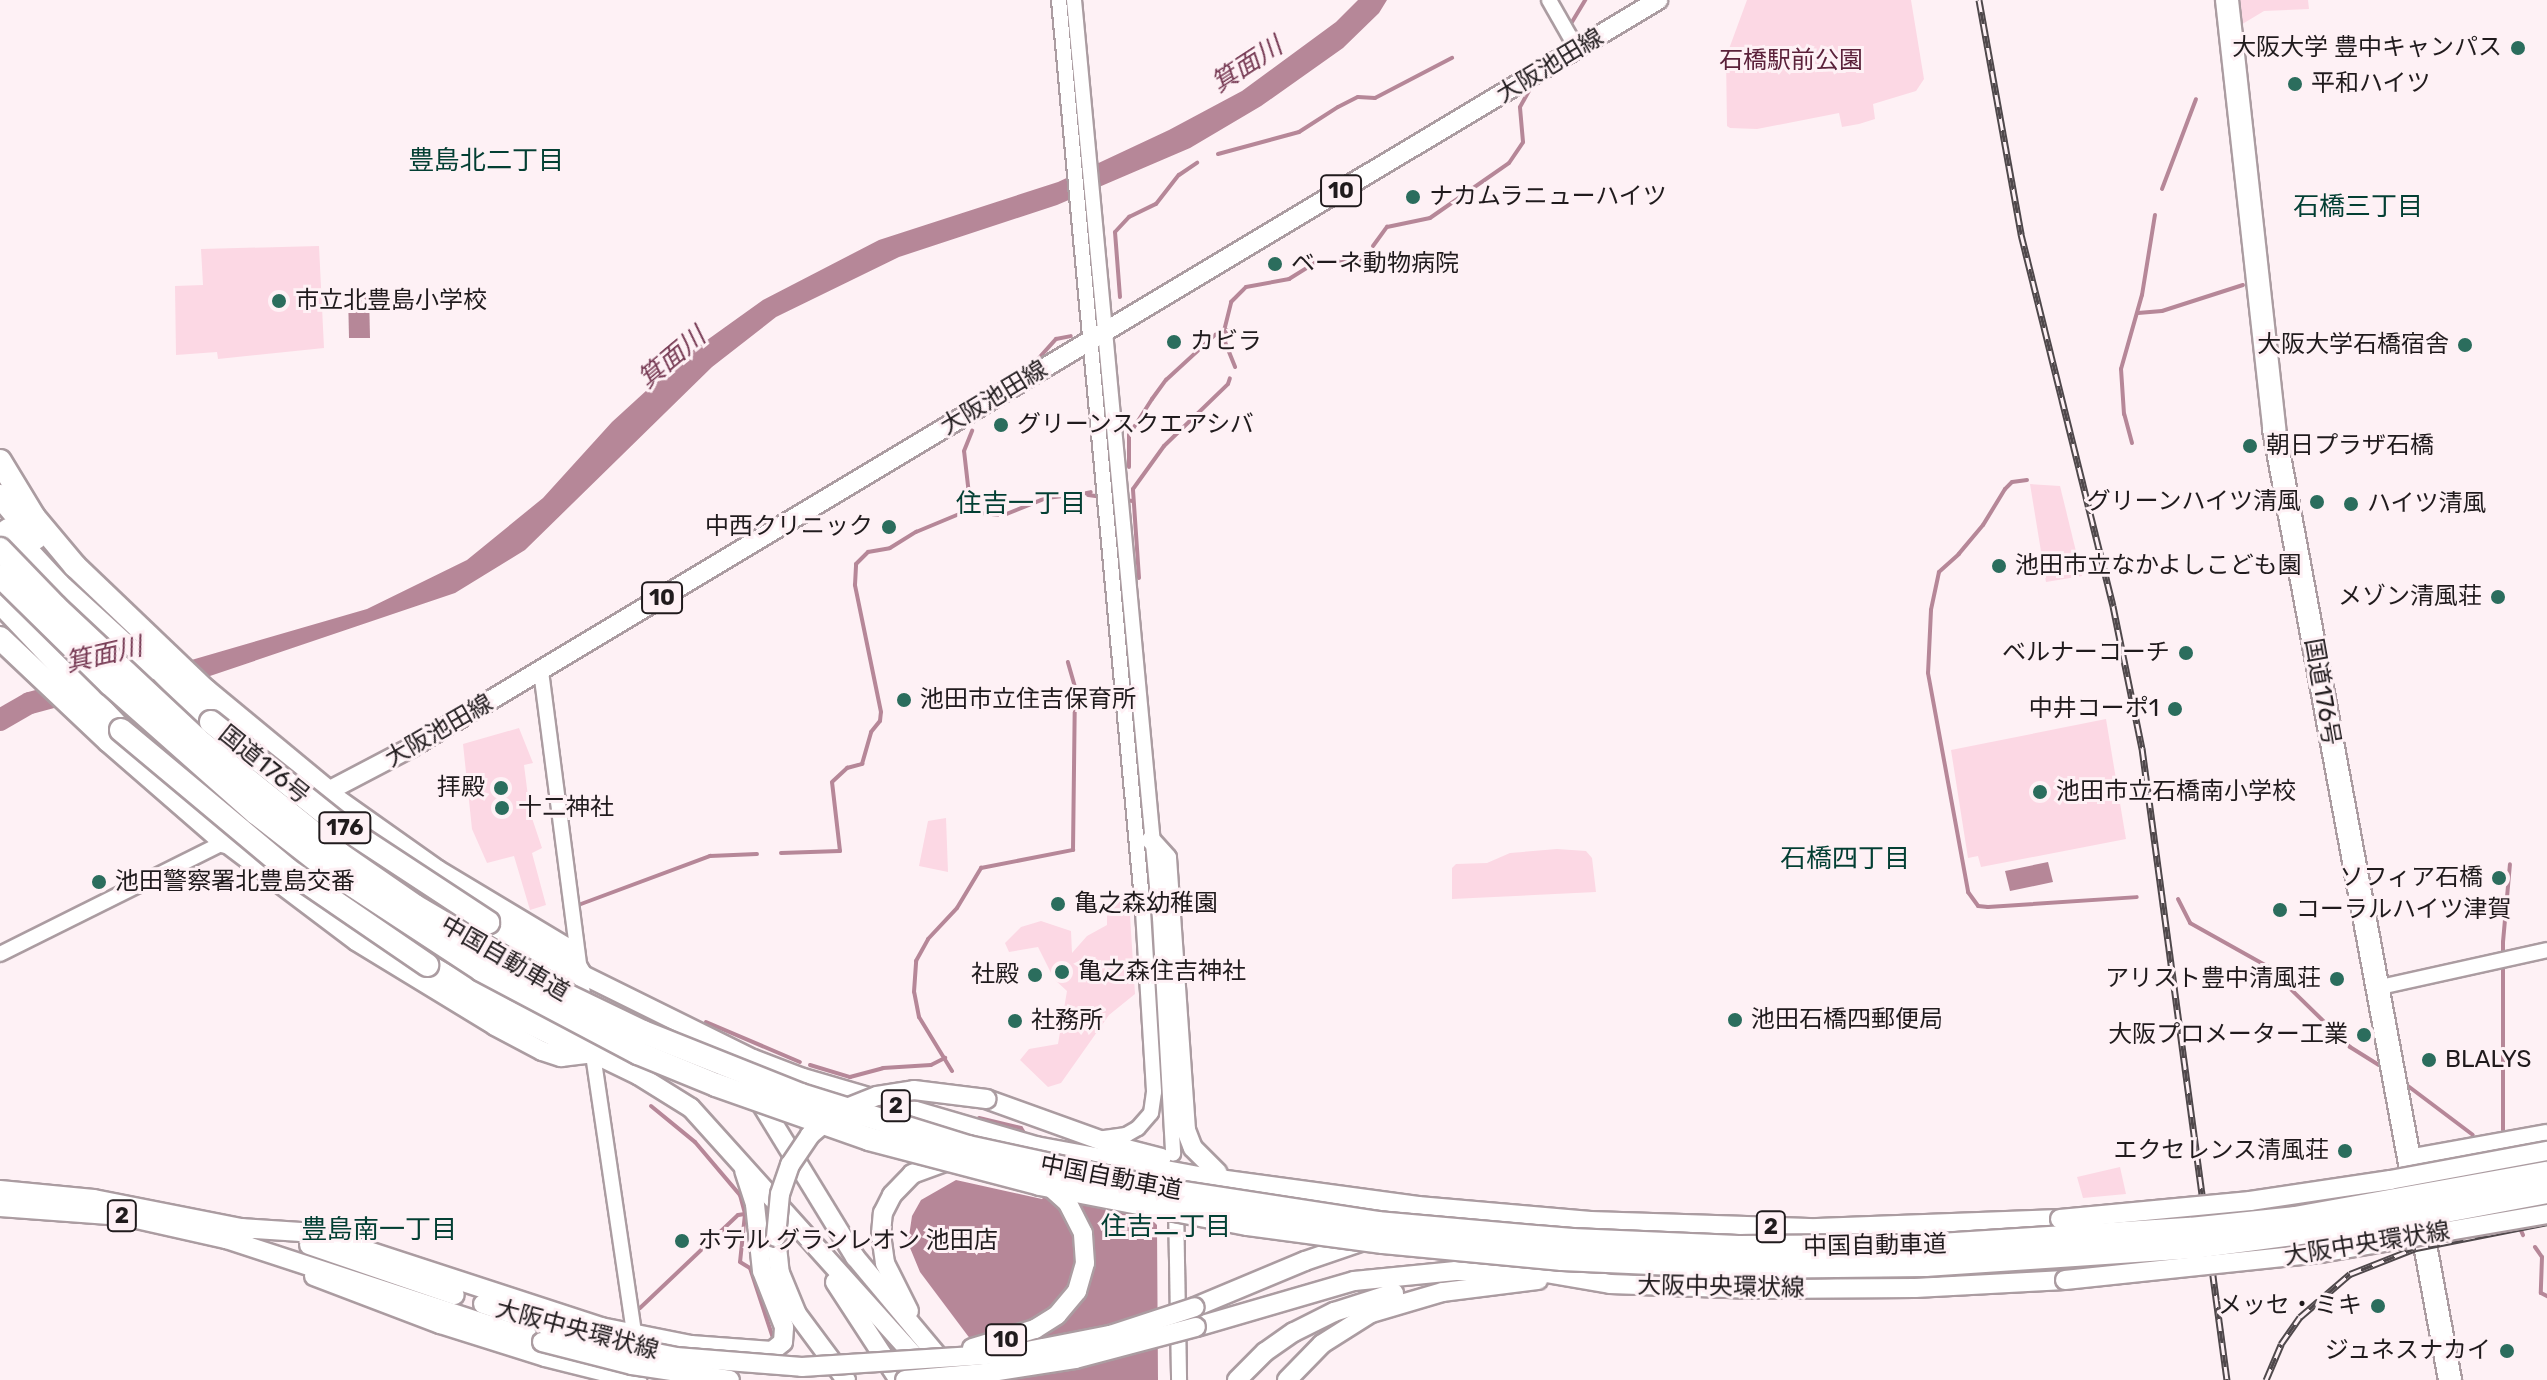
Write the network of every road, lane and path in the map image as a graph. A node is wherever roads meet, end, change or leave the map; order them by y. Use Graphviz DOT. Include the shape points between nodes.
graph roads {
  1 [pos="1059,0"];
  2 [pos="1074,0"];
  3 [pos="1549,0"];
  4 [pos="1658,0"];
  5 [pos="2227,0"];
  6 [pos="1068,18"];
  7 [pos="1577,49"];
  8 [pos="1098,335"];
  9 [pos="0,461"];
  10 [pos="0,496"];
  11 [pos="0,520"];
  12 [pos="0,549"];
  13 [pos="0,576"];
  14 [pos="0,602"];
  15 [pos="0,621"];
  16 [pos="0,638"];
  17 [pos="541,671"];
  18 [pos="211,722"];
  19 [pos="121,730"];
  20 [pos="328,792"];
  21 [pos="1151,840"];
  22 [pos="225,842"];
  23 [pos="2547,950"];
  24 [pos="0,954"];
  25 [pos="579,973"];
  26 [pos="2376,988"];
  27 [pos="592,1053"];
  28 [pos="2547,1134"];
  29 [pos="1097,1139"];
  30 [pos="2547,1151"];
  31 [pos="1173,1154"];
  32 [pos="2408,1159"];
  33 [pos="742,1164"];
  34 [pos="2547,1173"];
  35 [pos="1226,1177"];
  36 [pos="1175,1180"];
  37 [pos="0,1190"];
  38 [pos="2547,1192"];
  39 [pos="0,1207"];
  40 [pos="1482,1212"];
  41 [pos="2547,1214"];
  42 [pos="802,1229"];
  43 [pos="241,1236"];
  44 [pos="1535,1280"];
  45 [pos="1604,1284"];
  46 [pos="543,1334"];
  47 [pos="634,1335"];
  48 [pos="802,1367"];
  49 [pos="639,1380"];
  50 [pos="730,1380"];
  51 [pos="846,1380"];
  52 [pos="902,1380"];
  53 [pos="936,1380"];
  54 [pos="959,1380"];
  55 [pos="969,1380"];
  56 [pos="1179,1380"];
  57 [pos="1237,1380"];
  58 [pos="1287,1380"];
  59 [pos="2450,1380"];
  1 -- 6 [label="street"];
  2 -- 6 [label="street"];
  3 -- 7 [label="street"];
  4 -- 7 [label="main road, 大阪池田線 / 10"];
  5 -- 26 [label="highway, 国道176号" via="2266,382"];
  6 -- 8 [label="street" via="1093,202"];
  6 -- 8 [label="street" via="1078,208"];
  7 -- 8 [label="main road, 大阪池田線 / 10"];
  8 -- 17 [label="main road, 大阪池田線 / 10"];
  8 -- 21 [label="street"];
  8 -- 29 [label="street" via="1154,1092 1151,1113 1138,1128"];
  9 -- 20 [label="highway" via="34,517 75,566 206,691"];
  10 -- 18 [label="highway, 国道176号 / 176"];
  11 -- 18 [label="highway" via="58,584"];
  12 -- 34 [label="highway, 中国自動車道, bridge" via="197,739 340,854 451,928 568,996 724,1067 865,1118 979,1150 1165,1190 1391,1225 1738,1247 1940,1246 2190,1229 2310,1215"];
  13 -- 38 [label="highway, 中国自動車道, bridge" via="110,684 256,813 329,870 481,970 638,1053 731,1091 869,1139 1010,1177 1342,1237 1562,1259 1741,1267 1925,1265 2194,1247 2382,1222"];
  14 -- 19 [label="highway"];
  15 -- 19 [label="highway"];
  16 -- 22 [label="highway"];
  17 -- 20 [label="main road, 大阪池田線 / 10"];
  17 -- 25 [label="street"];
  18 -- 25 [label="highway, 国道176号 / 176, bridge" via="349,831 488,922"];
  19 -- 27 [label="highway, bridge" via="287,869 427,965"];
  20 -- 22 [label="main road, 大阪池田線 / 10"];
  20 -- 25 [label="main road, 10" via="438,870 566,947"];
  21 -- 31 [label="street"];
  21 -- 35 [label="main road" via="1167,858 1186,1130 1193,1148"];
  22 -- 24 [label="street"];
  22 -- 27 [label="main road" via="356,941 495,1026 561,1057"];
  23 -- 26 [label="street"];
  25 -- 27 [label="street"];
  25 -- 35 [label="main road, 大阪中央環状線 / 2" via="753,1059 803,1078 1036,1146"];
  25 -- 54 [label="main road, 10" via="708,1052 746,1082 866,1272"];
  26 -- 32 [label="highway, 国道176号"];
  27 -- 33 [label="main road" via="691,1108"];
  27 -- 47 [label="street"];
  28 -- 32 [label="main road"];
  29 -- 35 [label="main road, 2"];
  29 -- 51 [label="main road, 2, bridge" via="986,1099 914,1090 877,1096 839,1111 810,1135 790,1165 779,1200 780,1273 797,1314"];
  30 -- 40 [label="main road, 大阪中央環状線 / 2, bridge" via="2264,1199 2060,1219 1817,1228 1686,1226"];
  32 -- 59 [label="highway, 国道176号"];
  33 -- 42 [label="main road"];
  33 -- 47 [label="main road" via="755,1204 762,1271 784,1327 781,1344 772,1351 733,1350"];
  35 -- 40 [label="main road, 大阪中央環状線 / 2" via="1319,1194"];
  36 -- 56 [label="street"];
  37 -- 43 [label="main road, 大阪中央環状線 / 2" via="94,1199"];
  39 -- 43 [label="main road, 大阪中央環状線 / 2" via="123,1216"];
  40 -- 48 [label="main road, 大阪中央環状線 / 2, bridge" via="1344,1246 1195,1307 1110,1335 1017,1353"];
  41 -- 45 [label="main road, 大阪中央環状線, bridge" via="2321,1253 2065,1280 1803,1289"];
  42 -- 52 [label="main road" via="809,1249"];
  42 -- 53 [label="main road"];
  43 -- 46 [label="main road, 大阪中央環状線 / 2"];
  43 -- 47 [label="main road" via="301,1232 341,1242 546,1312"];
  43 -- 49 [label="main road, 2" via="383,1304 545,1357"];
  44 -- 45 [label="main road"];
  44 -- 57 [label="main road" via="1451,1282 1361,1303 1294,1332"];
  44 -- 58 [label="main road" via="1443,1292 1371,1313 1322,1344"];
  45 -- 52 [label="main road, 大阪中央環状線, bridge" via="1514,1271 1398,1275 1316,1289 1075,1359"];
  46 -- 48 [label="main road, 大阪中央環状線 / 2, bridge" via="676,1357"];
  46 -- 50 [label="main road, 大阪中央環状線 / 2, bridge" via="632,1365"];
  47 -- 49 [label="street"];
  48 -- 55 [label="main road, 10, bridge" via="990,1344 1053,1319 1077,1291 1086,1258 1078,1220 1068,1203 1050,1187 1002,1163 958,1158 912,1174 886,1205 881,1240 891,1279 919,1325"];
}
